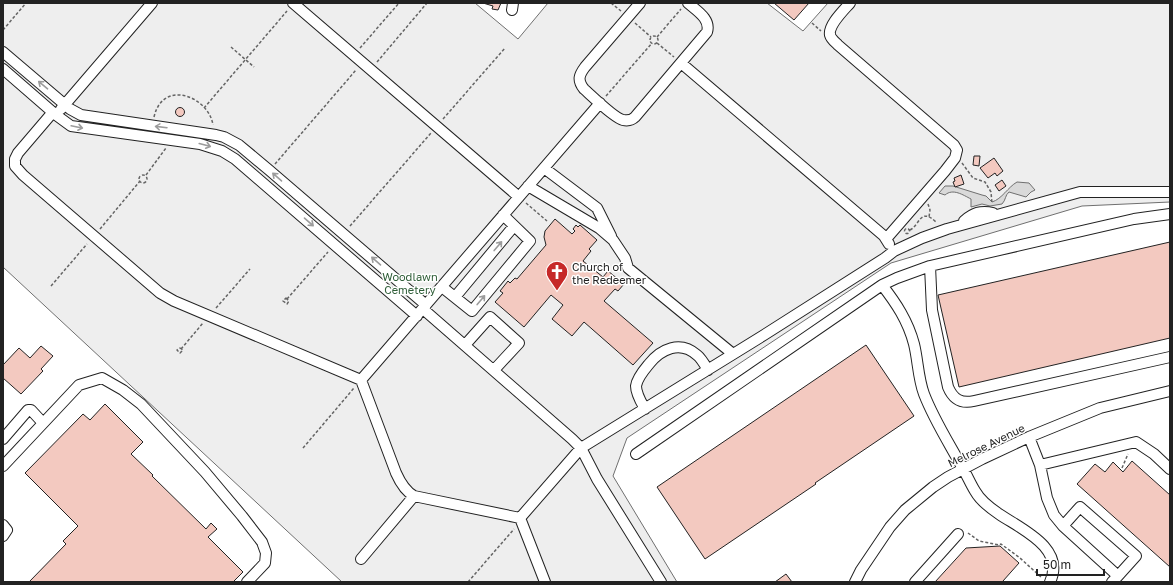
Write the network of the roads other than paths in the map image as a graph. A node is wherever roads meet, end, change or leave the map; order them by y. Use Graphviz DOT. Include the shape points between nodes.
graph roads {
  1 [pos="152,3"];
  2 [pos="294,3"];
  3 [pos="640,3"];
  4 [pos="850,3"];
  5 [pos="685,6"];
  6 [pos="3,52"];
  7 [pos="681,63"];
  8 [pos="3,69"];
  9 [pos="600,103"];
  10 [pos="65,104"];
  11 [pos="54,114"];
  12 [pos="544,168"];
  13 [pos="528,186"];
  14 [pos="1170,192"];
  15 [pos="519,197"];
  16 [pos="1170,214"];
  17 [pos="503,216"];
  18 [pos="514,226"];
  19 [pos="886,239"];
  20 [pos="613,240"];
  21 [pos="894,251"];
  22 [pos="930,266"];
  23 [pos="882,286"];
  24 [pos="442,287"];
  25 [pos="455,297"];
  26 [pos="422,310"];
  27 [pos="465,345"];
  28 [pos="733,354"];
  29 [pos="1170,356"];
  30 [pos="494,370"];
  31 [pos="708,370"];
  32 [pos="361,380"];
  33 [pos="1170,391"];
  34 [pos="645,409"];
  35 [pos="44,423"];
  36 [pos="1029,437"];
  37 [pos="3,439"];
  38 [pos="581,448"];
  39 [pos="636,454"];
  40 [pos="1040,465"];
  41 [pos="3,466"];
  42 [pos="964,469"];
  43 [pos="1170,469"];
  44 [pos="414,496"];
  45 [pos="520,520"];
  46 [pos="3,524"];
  47 [pos="1063,526"];
  48 [pos="958,534"];
  49 [pos="3,536"];
  50 [pos="361,559"];
  51 [pos="1045,579"];
  52 [pos="1115,579"];
  53 [pos="247,582"];
  54 [pos="545,582"];
  55 [pos="661,582"];
  56 [pos="855,582"];
  57 [pos="915,582"];
  1 -- 10 [label="street"];
  2 -- 15 [label="street"];
  3 -- 9 [label="street" via="579,75 582,87"];
  4 -- 19 [label="street" via="831,27 830,35 833,40 957,150 946,171"];
  5 -- 7 [label="street" via="705,18 708,29"];
  10 -- 6 [label="street, one-way"];
  7 -- 9 [label="street" via="633,119 619,119"];
  7 -- 19 [label="street"];
  8 -- 11 [label="street"];
  9 -- 12 [label="street"];
  10 -- 11 [label="street"];
  26 -- 10 [label="street, one-way" via="343,234 269,170 224,137 80,114"];
  11 -- 26 [label="street, one-way" via="76,128 200,144 222,150 334,244"];
  11 -- 32 [label="street" via="18,153 15,166 90,240 166,297"];
  12 -- 13 [label="street"];
  12 -- 20 [label="street" via="597,208"];
  13 -- 15 [label="street"];
  13 -- 20 [label="street" via="599,228"];
  14 -- 21 [label="street" via="1080,192 940,232"];
  15 -- 17 [label="street"];
  16 -- 22 [label="street" via="1134,219"];
  17 -- 18 [label="street"];
  17 -- 24 [label="street"];
  25 -- 18 [label="street, one-way"];
  25 -- 18 [label="street, one-way" via="472,311 530,241"];
  19 -- 21 [label="street"];
  20 -- 28 [label="street" via="625,258 628,268"];
  21 -- 28 [label="street"];
  22 -- 23 [label="street"];
  22 -- 29 [label="street" via="932,310 948,387 954,398 963,402"];
  23 -- 39 [label="street"];
  23 -- 42 [label="street" via="904,316 914,344 924,393 937,422"];
  24 -- 25 [label="street"];
  24 -- 26 [label="street"];
  26 -- 27 [label="street"];
  26 -- 32 [label="street"];
  27 -- 30 [label="street"];
  27 -- 30 [label="street" via="490,317 519,342"];
  28 -- 31 [label="street"];
  30 -- 38 [label="street"];
  31 -- 34 [label="street"];
  31 -- 34 [label="street" via="698,356 685,348 676,347 660,353 642,372 636,385"];
  32 -- 44 [label="street" via="396,473 408,492"];
  33 -- 36 [label="street, Melrose Avenue" via="1100,408"];
  34 -- 38 [label="street"];
  35 -- 37 [label="street" via="28,410"];
  35 -- 41 [label="street"];
  35 -- 53 [label="street" via="79,385 102,378 141,404 205,472 262,542 266,553 265,563"];
  36 -- 40 [label="street"];
  36 -- 42 [label="street, Melrose Avenue"];
  38 -- 45 [label="street"];
  38 -- 55 [label="street" via="597,479"];
  40 -- 43 [label="street" via="1136,442"];
  40 -- 47 [label="street" via="1050,508"];
  42 -- 51 [label="street" via="971,486 981,500 1032,535 1042,545 1053,562 1053,573"];
  42 -- 56 [label="street, Melrose Avenue" via="933,487 905,510 890,527"];
  44 -- 45 [label="street"];
  44 -- 50 [label="street"];
  45 -- 54 [label="street"];
  46 -- 49 [label="street" via="7,530"];
  47 -- 52 [label="street"];
  47 -- 52 [label="street" via="1080,507 1136,556"];
  48 -- 57 [label="street"];
}
